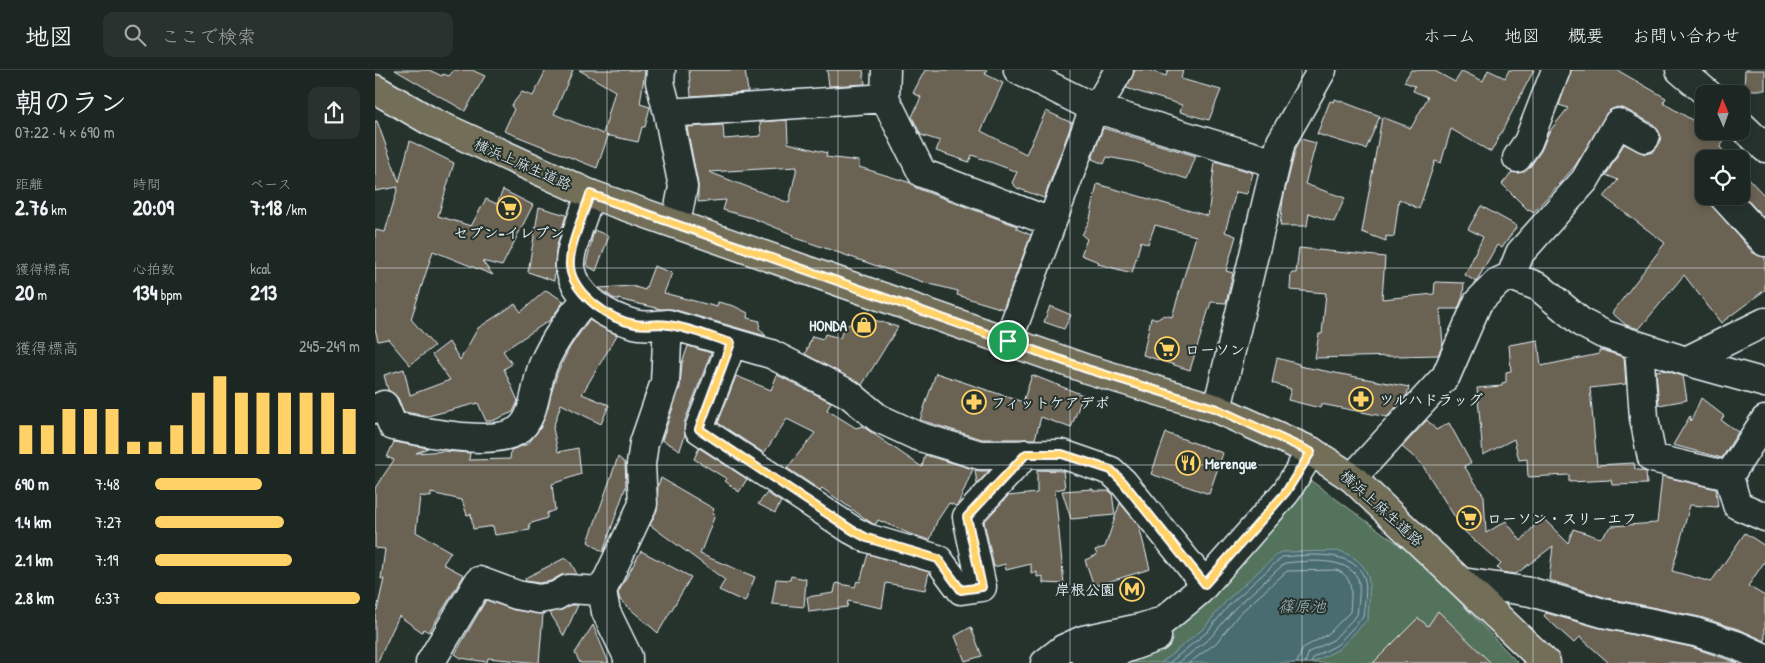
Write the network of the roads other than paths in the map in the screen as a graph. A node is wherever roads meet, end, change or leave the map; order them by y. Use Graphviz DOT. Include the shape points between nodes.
graph roads {
  1 [pos="661,70"];
  2 [pos="886,70"];
  3 [pos="1018,70"];
  4 [pos="1119,70"];
  5 [pos="1322,70"];
  6 [pos="1556,70"];
  7 [pos="1680,70"];
  8 [pos="1698,85"];
  9 [pos="377,93"];
  10 [pos="885,98"];
  11 [pos="1094,108"];
  12 [pos="669,113"];
  13 [pos="1750,134"];
  14 [pos="1645,138"];
  15 [pos="1765,148"];
  16 [pos="1517,158"];
  17 [pos="1275,163"];
  18 [pos="590,194"];
  19 [pos="1731,205"];
  20 [pos="1051,222"];
  21 [pos="676,224"];
  22 [pos="1765,242"];
  23 [pos="1511,276"];
  24 [pos="587,298"];
  25 [pos="1765,322"];
  26 [pos="668,324"];
  27 [pos="1008,341"];
  28 [pos="731,343"];
  29 [pos="1639,347"];
  30 [pos="1686,361"];
  31 [pos="1765,383"];
  32 [pos="1217,409"];
  33 [pos="1765,420"];
  34 [pos="381,426"];
  35 [pos="1311,452"];
  36 [pos="1026,454"];
  37 [pos="1729,476"];
  38 [pos="1352,478"];
  39 [pos="1765,517"];
  40 [pos="1270,532"];
  41 [pos="1462,582"];
  42 [pos="1205,584"];
  43 [pos="602,590"];
  44 [pos="1109,658"];
  45 [pos="1765,658"];
  46 [pos="430,663"];
  47 [pos="628,663"];
  48 [pos="1045,663"];
  49 [pos="1086,663"];
  50 [pos="1546,663"];
  1 -- 12 [label="street" via="660,82"];
  2 -- 10 [label="street"];
  3 -- 11 [label="street"];
  4 -- 11 [label="street"];
  5 -- 17 [label="street" via="1281,142"];
  6 -- 16 [label="street" via="1528,142"];
  7 -- 8 [label="street"];
  9 -- 18 [label="main road, 横浜上麻生道路" via="430,121"];
  10 -- 12 [label="street"];
  10 -- 20 [label="street" via="922,173"];
  11 -- 17 [label="street"];
  11 -- 20 [label="street"];
  12 -- 21 [label="street" via="683,187"];
  13 -- 15 [label="street"];
  14 -- 23 [label="street" via="1617,123 1585,180 1520,253"];
  17 -- 32 [label="street"];
  18 -- 21 [label="main road, 横浜上麻生道路"];
  18 -- 24 [label="street" via="570,267 577,289"];
  19 -- 22 [label="street"];
  20 -- 27 [label="street"];
  21 -- 27 [label="main road, 横浜上麻生道路"];
  23 -- 29 [label="street" via="1539,287 1582,324"];
  23 -- 38 [label="street" via="1498,282 1478,302 1446,376"];
  24 -- 26 [label="street" via="633,324"];
  24 -- 34 [label="street" via="573,314 543,365 532,411 518,430 502,436 459,438"];
  25 -- 30 [label="street"];
  26 -- 28 [label="street"];
  26 -- 43 [label="street" via="665,382 644,443 641,464 643,504"];
  27 -- 32 [label="main road, 横浜上麻生道路"];
  28 -- 36 [label="street" via="780,358 849,394 877,418 917,436 979,454"];
  28 -- 36 [label="street" via="699,429 852,530 867,538 938,559 961,590 982,587 967,517"];
  29 -- 30 [label="street"];
  29 -- 37 [label="street" via="1644,418 1652,458"];
  30 -- 31 [label="street"];
  32 -- 35 [label="main road, 横浜上麻生道路"];
  33 -- 37 [label="street"];
  35 -- 38 [label="main road, 横浜上麻生道路"];
  35 -- 42 [label="street" via="1286,492"];
  36 -- 42 [label="street" via="1062,454 1111,470"];
  37 -- 39 [label="street" via="1737,505"];
  38 -- 41 [label="main road, 横浜上麻生道路"];
  40 -- 44 [label="street" via="1198,610 1151,641"];
  41 -- 45 [label="street" via="1531,592 1603,613 1695,632"];
  41 -- 50 [label="main road, 横浜上麻生道路"];
  42 -- 48 [label="street" via="1163,621 1083,640 1063,649"];
  43 -- 46 [label="street" via="568,590 539,599 479,581"];
  43 -- 47 [label="street" via="606,612"];
  44 -- 49 [label="street"];
}
